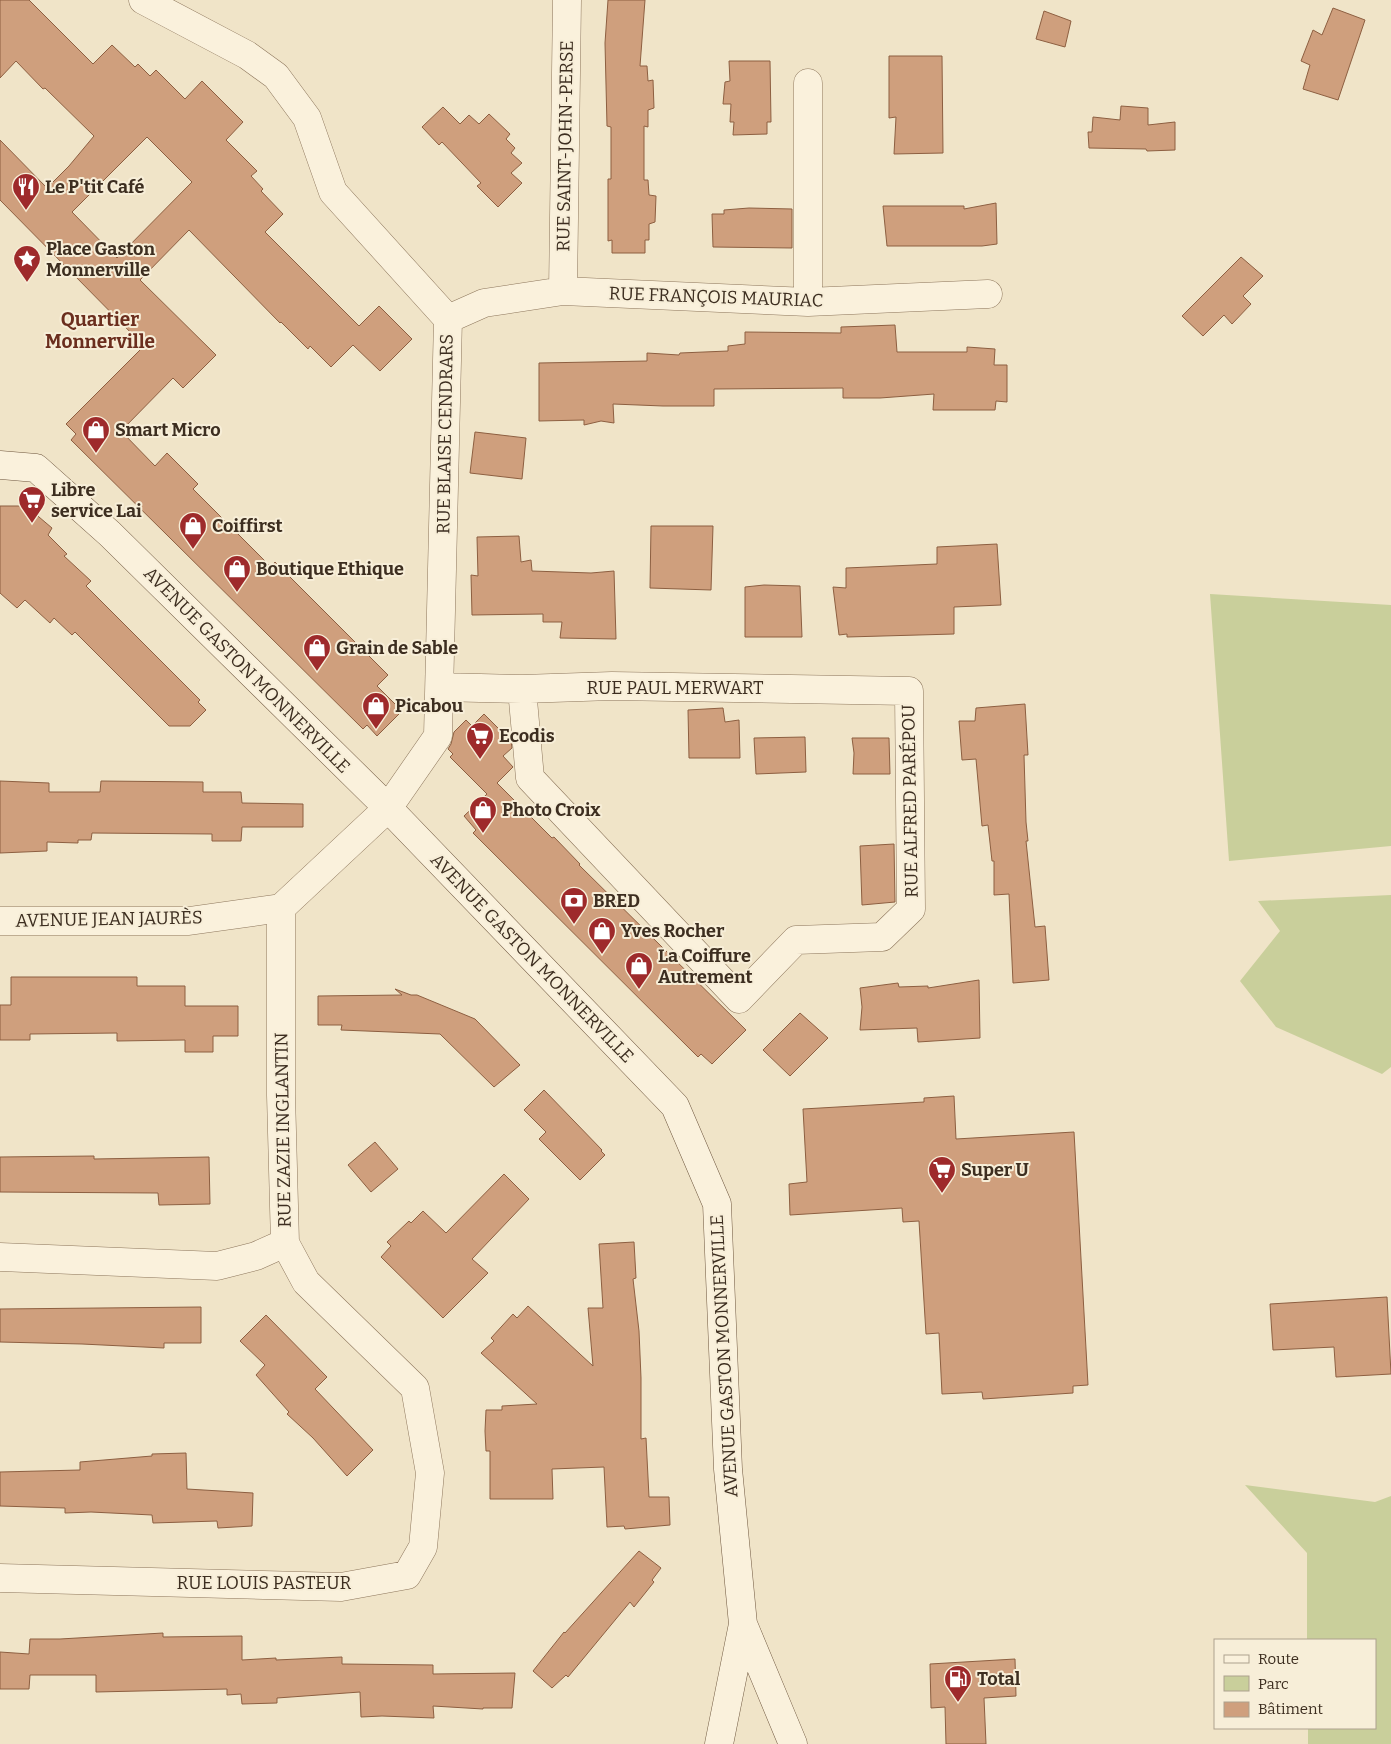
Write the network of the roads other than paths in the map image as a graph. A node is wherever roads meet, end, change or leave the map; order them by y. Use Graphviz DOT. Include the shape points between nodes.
graph roads {
  1 [pos="143,0"];
  2 [pos="567,0"];
  3 [pos="808,83"];
  4 [pos="563,291"];
  5 [pos="988,294"];
  6 [pos="808,302"];
  7 [pos="448,319"];
  8 [pos="0,465"];
  9 [pos="440,687"];
  10 [pos="522,689"];
  11 [pos="909,691"];
  12 [pos="388,808"];
  13 [pos="281,908"];
  14 [pos="0,921"];
  15 [pos="285,1243"];
  16 [pos="0,1257"];
  17 [pos="0,1578"];
  18 [pos="743,1624"];
  19 [pos="719,1744"];
  20 [pos="793,1744"];
  1 -- 7 [label="street, RUE BLAISE CENDRARS" via="247,55 276,76 307,118 333,192"];
  2 -- 4 [label="street, RUE SAINT-JOHN-PERSE"];
  3 -- 6 [label="street"];
  4 -- 6 [label="street, RUE FRANÇOIS MAURIAC"];
  4 -- 7 [label="street, RUE FRANÇOIS MAURIAC" via="484,303"];
  5 -- 6 [label="street, RUE FRANÇOIS MAURIAC"];
  7 -- 9 [label="street, RUE BLAISE CENDRARS"];
  8 -- 12 [label="street, AVENUE GASTON MONNERVILLE" via="36,468 110,534"];
  9 -- 10 [label="street, RUE PAUL MERWART"];
  9 -- 12 [label="street, RUE BLAISE CENDRARS" via="438,736"];
  10 -- 11 [label="street, RUE PAUL MERWART" via="612,686"];
  10 -- 11 [label="street, RUE ALFRED PARÉPOU" via="530,778 739,999 796,940 882,937 911,910"];
  12 -- 13 [label="street"];
  12 -- 18 [label="street, AVENUE GASTON MONNERVILLE" via="676,1106 717,1204 728,1469"];
  13 -- 14 [label="street, AVENUE JEAN JAURÈS" via="188,921"];
  13 -- 15 [label="street, RUE ZAZIE INGLANTIN"];
  15 -- 16 [label="street, RUE ZAZIE INGLANTIN" via="256,1256 217,1266"];
  15 -- 17 [label="street, RUE LOUIS PASTEUR" via="306,1282 415,1388 430,1473 423,1547 407,1575 341,1587"];
  18 -- 19 [label="street, AVENUE GASTON MONNERVILLE"];
  18 -- 20 [label="street, AVENUE GASTON MONNERVILLE"];
}
